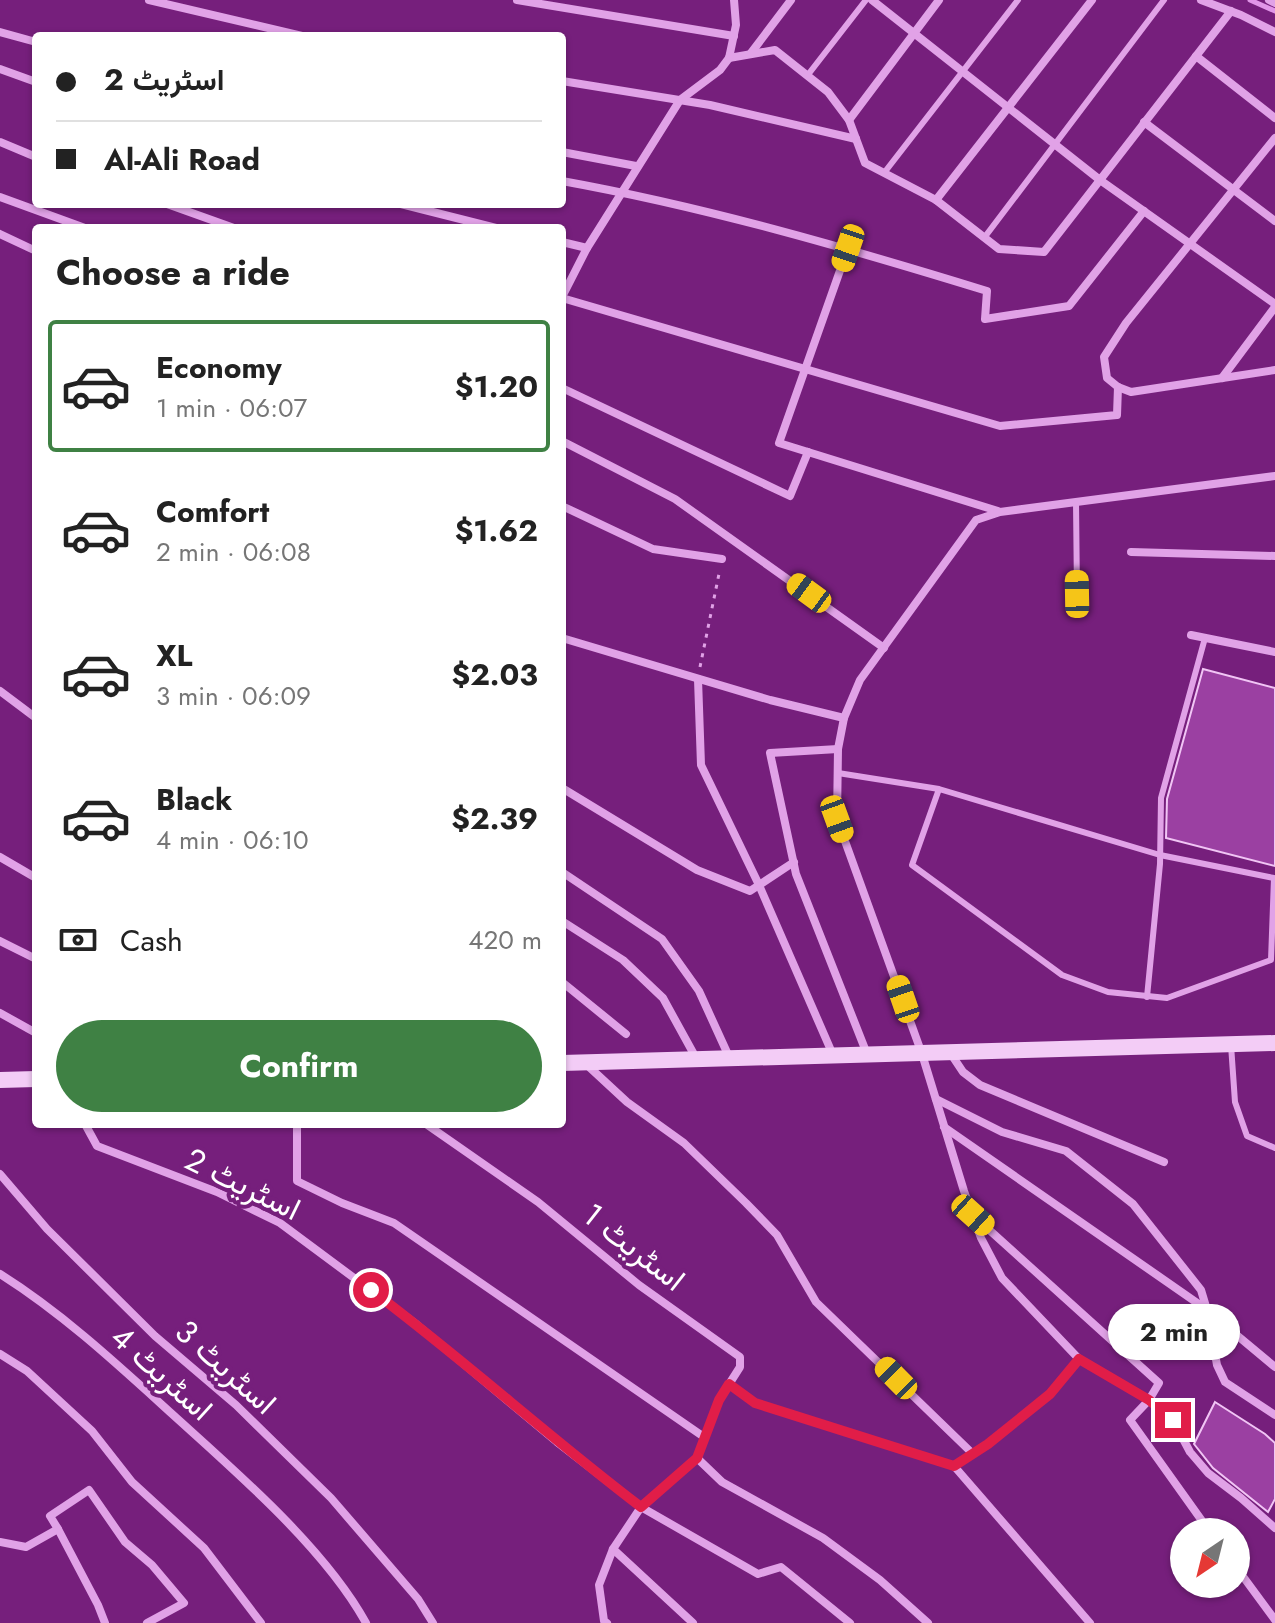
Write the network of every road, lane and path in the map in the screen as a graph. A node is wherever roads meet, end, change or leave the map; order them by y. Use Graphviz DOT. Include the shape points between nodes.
graph roads {
  1 [pos="149,0"];
  2 [pos="517,0"];
  3 [pos="734,0"];
  4 [pos="791,0"];
  5 [pos="866,0"];
  6 [pos="872,0"];
  7 [pos="939,0"];
  8 [pos="1018,0"];
  9 [pos="1092,0"];
  10 [pos="1164,0"];
  11 [pos="1201,0"];
  12 [pos="1269,0"];
  13 [pos="1275,3"];
  14 [pos="1231,11"];
  15 [pos="0,32"];
  16 [pos="285,32"];
  17 [pos="1275,32"];
  18 [pos="914,33"];
  19 [pos="734,36"];
  20 [pos="32,41"];
  21 [pos="751,53"];
  22 [pos="1196,56"];
  23 [pos="729,58"];
  24 [pos="0,69"];
  25 [pos="962,72"];
  26 [pos="807,76"];
  27 [pos="32,81"];
  28 [pos="566,82"];
  29 [pos="680,100"];
  30 [pos="1008,108"];
  31 [pos="1275,118"];
  32 [pos="849,120"];
  33 [pos="1144,122"];
  34 [pos="1275,138"];
  35 [pos="856,139"];
  36 [pos="0,142"];
  37 [pos="1055,145"];
  38 [pos="566,153"];
  39 [pos="32,155"];
  40 [pos="636,166"];
  41 [pos="884,173"];
  42 [pos="1100,180"];
  43 [pos="566,182"];
  44 [pos="1233,191"];
  45 [pos="621,192"];
  46 [pos="0,197"];
  47 [pos="936,200"];
  48 [pos="178,208"];
  49 [pos="417,208"];
  50 [pos="1144,211"];
  51 [pos="1275,221"];
  52 [pos="74,224"];
  53 [pos="223,224"];
  54 [pos="480,224"];
  55 [pos="0,234"];
  56 [pos="984,238"];
  57 [pos="566,243"];
  58 [pos="1190,244"];
  59 [pos="587,248"];
  60 [pos="848,248"];
  61 [pos="32,249"];
  62 [pos="566,289"];
  63 [pos="566,298"];
  64 [pos="1275,306"];
  65 [pos="806,370"];
  66 [pos="1275,370"];
  67 [pos="1222,378"];
  68 [pos="1118,387"];
  69 [pos="566,390"];
  70 [pos="566,443"];
  71 [pos="808,452"];
  72 [pos="1275,476"];
  73 [pos="1076,502"];
  74 [pos="566,508"];
  75 [pos="1000,512"];
  76 [pos="1131,552"];
  77 [pos="1275,556"];
  78 [pos="722,559"];
  79 [pos="1077,594"];
  80 [pos="1191,635"];
  81 [pos="1205,638"];
  82 [pos="566,639"];
  83 [pos="884,648"];
  84 [pos="1275,652"];
  85 [pos="698,679"];
  86 [pos="0,691"];
  87 [pos="32,715"];
  88 [pos="844,718"];
  89 [pos="838,749"];
  90 [pos="838,773"];
  91 [pos="939,789"];
  92 [pos="566,790"];
  93 [pos="1160,855"];
  94 [pos="0,857"];
  95 [pos="794,862"];
  96 [pos="566,875"];
  97 [pos="32,876"];
  98 [pos="759,885"];
  99 [pos="566,924"];
  100 [pos="0,941"];
  101 [pos="32,957"];
  102 [pos="566,985"];
  103 [pos="1147,997"];
  104 [pos="0,1013"];
  105 [pos="32,1031"];
  106 [pos="626,1034"];
  107 [pos="1275,1043"];
  108 [pos="1231,1045"];
  109 [pos="951,1053"];
  110 [pos="922,1054"];
  111 [pos="867,1055"];
  112 [pos="833,1056"];
  113 [pos="697,1059"];
  114 [pos="730,1059"];
  115 [pos="583,1062"];
  116 [pos="566,1063"];
  117 [pos="4,1076"];
  118 [pos="32,1079"];
  119 [pos="936,1099"];
  120 [pos="944,1127"];
  121 [pos="87,1128"];
  122 [pos="297,1128"];
  123 [pos="432,1128"];
  124 [pos="1275,1148"];
  125 [pos="1164,1162"];
  126 [pos="0,1174"];
  127 [pos="973,1215"];
  128 [pos="0,1274"];
  129 [pos="1207,1310"];
  130 [pos="0,1354"];
  131 [pos="1079,1359"];
  132 [pos="1275,1367"];
  133 [pos="729,1384"];
  134 [pos="1149,1400"];
  135 [pos="1275,1415"];
  136 [pos="704,1437"];
  137 [pos="973,1454"];
  138 [pos="697,1458"];
  139 [pos="954,1466"];
  140 [pos="641,1507"];
  141 [pos="1200,1518"];
  142 [pos="1275,1528"];
  143 [pos="58,1529"];
  144 [pos="0,1542"];
  145 [pos="613,1549"];
  146 [pos="1250,1586"];
  147 [pos="1275,1620"];
  148 [pos="105,1623"];
  149 [pos="147,1623"];
  150 [pos="261,1623"];
  151 [pos="366,1623"];
  152 [pos="433,1623"];
  153 [pos="607,1623"];
  154 [pos="693,1623"];
  155 [pos="850,1623"];
  156 [pos="928,1623"];
  157 [pos="1090,1623"];
  1 -- 16 [label="street"];
  2 -- 19 [label="street"];
  3 -- 19 [label="street"];
  4 -- 21 [label="street"];
  5 -- 26 [label="lane"];
  6 -- 18 [label="street"];
  7 -- 18 [label="street"];
  8 -- 25 [label="lane"];
  9 -- 30 [label="street"];
  10 -- 37 [label="lane"];
  11 -- 14 [label="street"];
  12 -- 13 [label="street"];
  14 -- 17 [label="street"];
  14 -- 22 [label="street"];
  15 -- 20 [label="street"];
  18 -- 25 [label="street"];
  18 -- 32 [label="street"];
  19 -- 23 [label="street"];
  21 -- 23 [label="street"];
  21 -- 26 [label="street" via="775,50"];
  22 -- 31 [label="street"];
  22 -- 33 [label="street"];
  23 -- 29 [label="street"];
  24 -- 27 [label="street"];
  25 -- 30 [label="street"];
  25 -- 41 [label="lane"];
  26 -- 32 [label="street" via="828,92"];
  28 -- 29 [label="street"];
  29 -- 35 [label="street"];
  29 -- 40 [label="street"];
  30 -- 37 [label="street"];
  30 -- 47 [label="street"];
  32 -- 35 [label="street"];
  33 -- 42 [label="street"];
  33 -- 44 [label="street"];
  34 -- 44 [label="street"];
  35 -- 41 [label="street" via="865,163"];
  36 -- 39 [label="street"];
  37 -- 42 [label="street"];
  37 -- 56 [label="lane"];
  38 -- 40 [label="street"];
  40 -- 45 [label="street"];
  41 -- 47 [label="street"];
  42 -- 50 [label="street"];
  42 -- 56 [label="street" via="1044,252 999,249"];
  43 -- 45 [label="street"];
  44 -- 51 [label="street"];
  44 -- 58 [label="street"];
  45 -- 59 [label="street"];
  45 -- 60 [label="street"];
  46 -- 52 [label="street"];
  47 -- 56 [label="street"];
  48 -- 53 [label="street"];
  49 -- 54 [label="street"];
  50 -- 58 [label="street"];
  50 -- 60 [label="street" via="1069,306 985,319 987,291"];
  55 -- 61 [label="street"];
  57 -- 59 [label="street"];
  58 -- 64 [label="street"];
  58 -- 68 [label="street" via="1104,357 1107,378"];
  59 -- 62 [label="street"];
  60 -- 65 [label="street"];
  63 -- 65 [label="street"];
  64 -- 67 [label="street"];
  65 -- 68 [label="street" via="1000,426 1117,415"];
  65 -- 71 [label="street" via="779,443"];
  66 -- 67 [label="street"];
  67 -- 68 [label="street" via="1131,392"];
  69 -- 71 [label="street" via="790,496"];
  70 -- 83 [label="street" via="675,499"];
  71 -- 75 [label="street"];
  72 -- 73 [label="street"];
  73 -- 75 [label="street"];
  73 -- 79 [label="lane"];
  74 -- 78 [label="street" via="653,549"];
  75 -- 83 [label="street" via="976,520"];
  76 -- 77 [label="street"];
  78 -- 85 [label="path"];
  80 -- 81 [label="street"];
  81 -- 84 [label="street"];
  81 -- 93 [label="lane" via="1161,798"];
  82 -- 85 [label="street"];
  83 -- 88 [label="street" via="860,680"];
  85 -- 88 [label="street"];
  85 -- 98 [label="street" via="701,765"];
  86 -- 87 [label="street"];
  88 -- 89 [label="street"];
  89 -- 90 [label="street"];
  89 -- 95 [label="street" via="770,753"];
  90 -- 91 [label="lane"];
  90 -- 110 [label="street" via="837,819"];
  91 -- 93 [label="lane"];
  91 -- 103 [label="lane" via="912,865 1062,975 1108,992"];
  92 -- 98 [label="street" via="697,870 750,891"];
  93 -- 103 [label="lane"];
  93 -- 103 [label="lane" via="1274,878 1271,960 1167,998"];
  94 -- 97 [label="street"];
  95 -- 98 [label="street"];
  95 -- 111 [label="street"];
  96 -- 114 [label="street" via="662,939 699,991"];
  98 -- 112 [label="street"];
  99 -- 113 [label="street" via="623,960 663,998"];
  100 -- 101 [label="street"];
  102 -- 106 [label="street"];
  104 -- 105 [label="street"];
  107 -- 108 [label="main road"];
  108 -- 109 [label="main road"];
  108 -- 124 [label="lane" via="1235,1102 1247,1136"];
  109 -- 110 [label="main road"];
  109 -- 125 [label="street" via="980,1085"];
  110 -- 111 [label="main road"];
  110 -- 119 [label="street"];
  111 -- 112 [label="main road"];
  112 -- 114 [label="main road"];
  113 -- 114 [label="main road"];
  113 -- 115 [label="main road"];
  115 -- 116 [label="main road"];
  115 -- 137 [label="street" via="684,1143 746,1203 777,1235 816,1302"];
  117 -- 118 [label="main road"];
  119 -- 120 [label="street"];
  119 -- 129 [label="street" via="1002,1132 1066,1151 1133,1204 1201,1290"];
  120 -- 127 [label="street"];
  120 -- 129 [label="street"];
  121 -- 140 [label="street, اسٹریٹ 2" via="97,1146 217,1192 280,1223 416,1324"];
  122 -- 136 [label="street" via="297,1181 394,1223"];
  123 -- 133 [label="street, اسٹریٹ 1" via="740,1357"];
  126 -- 152 [label="street, اسٹریٹ 3" via="47,1229 155,1336 236,1405 331,1498"];
  127 -- 131 [label="street" via="1002,1278"];
  127 -- 134 [label="street" via="1159,1383"];
  128 -- 151 [label="street, اسٹریٹ 4" via="93,1342 211,1449 283,1518"];
  129 -- 132 [label="street"];
  129 -- 135 [label="street" via="1225,1382"];
  130 -- 150 [label="street" via="27,1371 92,1431 132,1482 204,1548"];
  131 -- 134 [label="street"];
  131 -- 137 [label="street" via="1050,1394"];
  133 -- 136 [label="street, اسٹریٹ 1"];
  133 -- 139 [label="street" via="755,1403"];
  134 -- 141 [label="street" via="1130,1420"];
  134 -- 142 [label="street" via="1173,1420 1208,1473"];
  136 -- 138 [label="street, اسٹریٹ 1"];
  137 -- 139 [label="street"];
  138 -- 140 [label="street"];
  138 -- 156 [label="street" via="722,1482 823,1538"];
  139 -- 157 [label="street"];
  140 -- 145 [label="street"];
  140 -- 155 [label="street, اسٹریٹ 2" via="758,1574 781,1567"];
  143 -- 144 [label="street" via="26,1547"];
  143 -- 148 [label="street"];
  143 -- 149 [label="street" via="50,1516 89,1490 125,1542 184,1603"];
  145 -- 153 [label="street" via="599,1585"];
  145 -- 154 [label="street"];
  146 -- 147 [label="street"];
}
